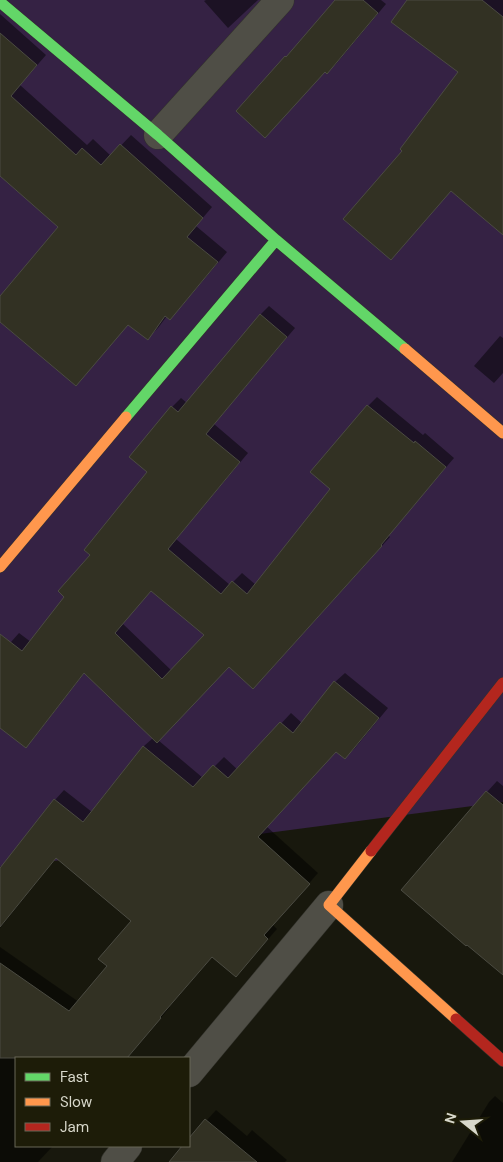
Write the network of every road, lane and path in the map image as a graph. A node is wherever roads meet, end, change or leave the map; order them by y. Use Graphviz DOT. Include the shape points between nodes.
graph roads {
  1 [pos="280,0"];
  2 [pos="0,2"];
  3 [pos="158,135"];
  4 [pos="276,240"];
  5 [pos="503,433"];
  6 [pos="0,567"];
  7 [pos="503,682"];
  8 [pos="329,905"];
  9 [pos="503,1061"];
  10 [pos="190,1072"];
  11 [pos="127,1147"];
  12 [pos="115,1162"];
  1 -- 3 [label="street"];
  2 -- 3 [label="street"];
  3 -- 4 [label="street"];
  4 -- 5 [label="street"];
  4 -- 6 [label="street"];
  7 -- 8 [label="street"];
  8 -- 9 [label="street"];
  8 -- 10 [label="street"];
  11 -- 12 [label="street"];
}
